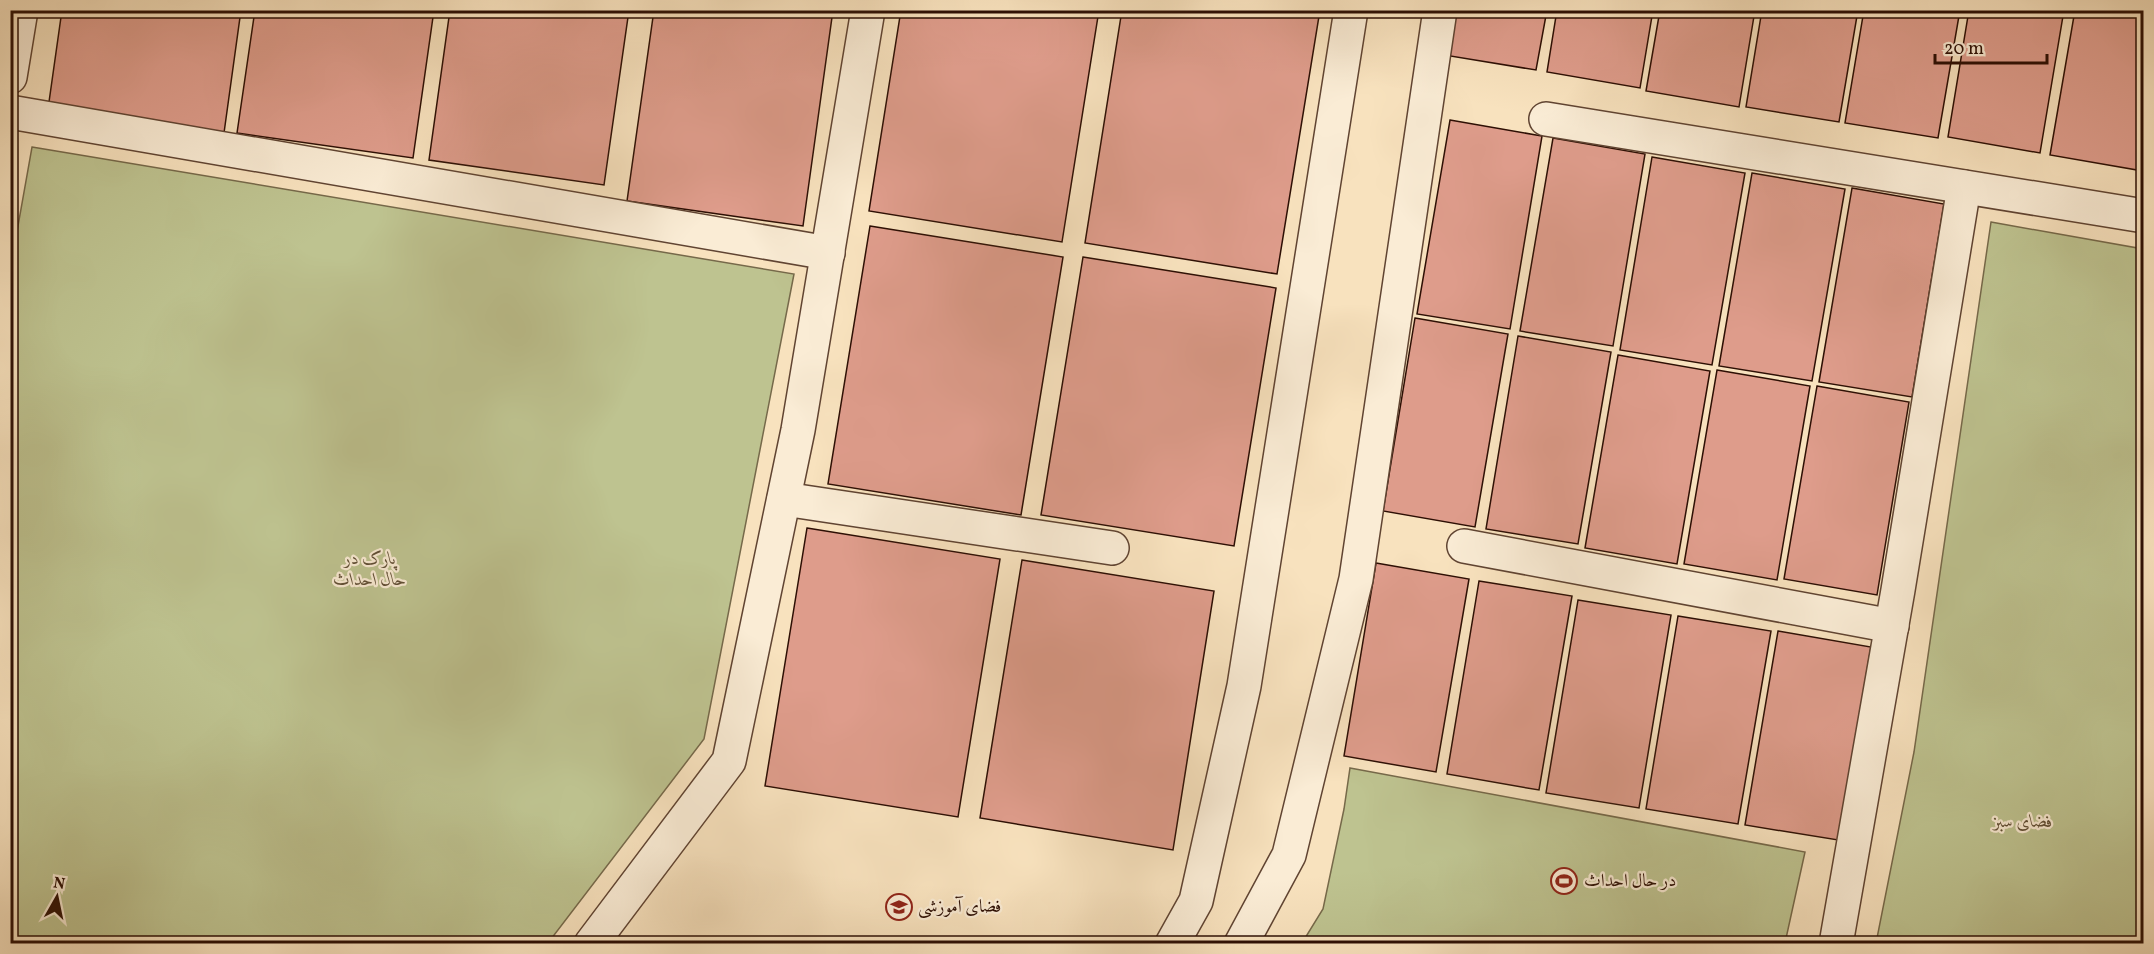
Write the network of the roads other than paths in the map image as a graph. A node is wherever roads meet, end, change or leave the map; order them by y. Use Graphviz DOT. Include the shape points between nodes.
graph roads {
  1 [pos="21,10"];
  2 [pos="868,10"];
  3 [pos="1351,10"];
  4 [pos="1440,10"];
  5 [pos="10,77"];
  6 [pos="10,112"];
  7 [pos="1546,119"];
  8 [pos="1964,187"];
  9 [pos="2144,216"];
  10 [pos="828,253"];
  11 [pos="784,499"];
  12 [pos="1464,546"];
  13 [pos="1112,548"];
  14 [pos="1892,626"];
  15 [pos="591,944"];
  16 [pos="1172,944"];
  17 [pos="1240,944"];
  18 [pos="1836,944"];
  1 -- 5 [label="street"];
  2 -- 10 [label="street"];
  3 -- 16 [label="street" via="1244,686 1196,901"];
  4 -- 17 [label="street" via="1356,579 1289,855"];
  6 -- 10 [label="street"];
  7 -- 8 [label="street"];
  8 -- 9 [label="street"];
  8 -- 14 [label="street"];
  10 -- 11 [label="street"];
  11 -- 13 [label="street"];
  11 -- 15 [label="street" via="729,761"];
  12 -- 14 [label="street"];
  14 -- 18 [label="street"];
}
